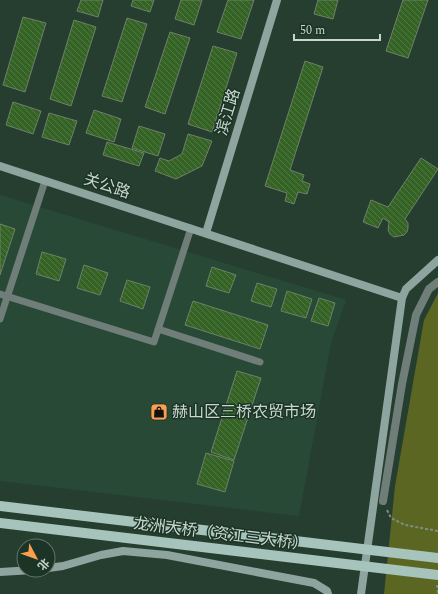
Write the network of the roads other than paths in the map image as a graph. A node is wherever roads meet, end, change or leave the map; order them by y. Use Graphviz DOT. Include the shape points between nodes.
graph roads {
  1 [pos="277,0"];
  2 [pos="0,166"];
  3 [pos="44,181"];
  4 [pos="191,228"];
  5 [pos="206,233"];
  6 [pos="438,260"];
  7 [pos="438,282"];
  8 [pos="3,295"];
  9 [pos="402,298"];
  10 [pos="0,319"];
  11 [pos="158,329"];
  12 [pos="260,362"];
  13 [pos="382,501"];
  14 [pos="0,506"];
  15 [pos="0,523"];
  16 [pos="438,558"];
  17 [pos="56,567"];
  18 [pos="16,571"];
  19 [pos="0,572"];
  20 [pos="438,575"];
  21 [pos="328,594"];
  22 [pos="361,594"];
  1 -- 5 [label="street, 滨江路"];
  2 -- 3 [label="street, 关公路"];
  3 -- 4 [label="street, 关公路"];
  3 -- 8 [label="lane"];
  4 -- 5 [label="street, 关公路"];
  4 -- 11 [label="lane"];
  5 -- 9 [label="street, 关公路"];
  6 -- 9 [label="street" via="406,289"];
  7 -- 13 [label="street" via="429,289 416,315"];
  8 -- 10 [label="lane"];
  8 -- 11 [label="lane" via="154,342"];
  9 -- 22 [label="street"];
  11 -- 12 [label="lane"];
  14 -- 16 [label="main road, 龙洲大桥（资江三大桥）, bridge"];
  15 -- 20 [label="main road, 龙洲大桥（资江三大桥）, bridge"];
  17 -- 21 [label="street" via="123,551 167,555 314,582"];
  18 -- 19 [label="street"];
}
